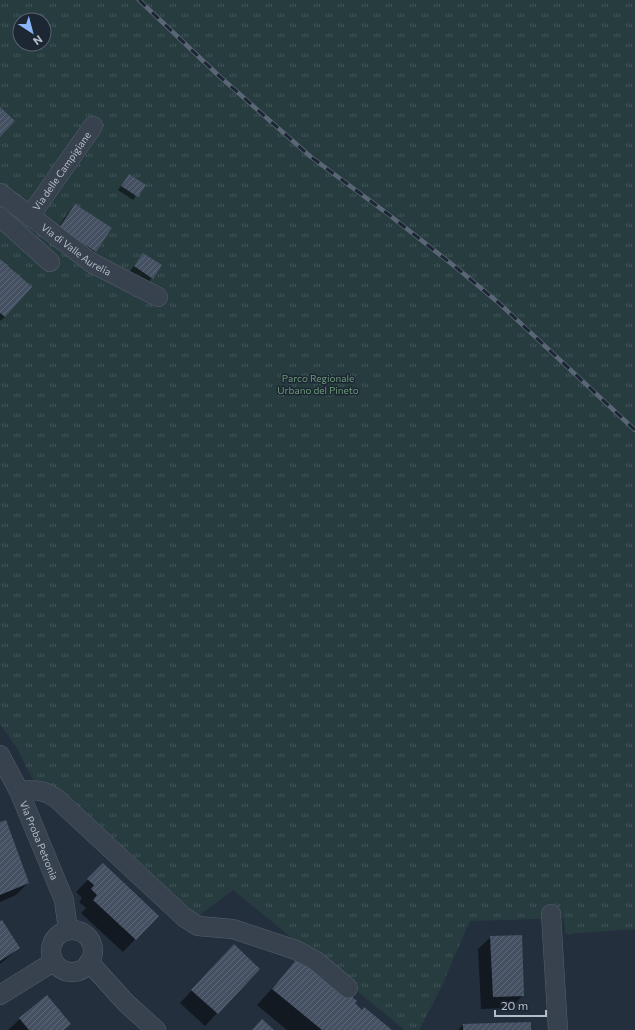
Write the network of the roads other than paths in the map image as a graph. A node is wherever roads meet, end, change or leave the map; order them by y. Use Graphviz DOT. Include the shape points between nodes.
graph roads {
  1 [pos="93,126"];
  2 [pos="0,193"];
  3 [pos="0,216"];
  4 [pos="30,216"];
  5 [pos="50,262"];
  6 [pos="158,297"];
  7 [pos="0,755"];
  8 [pos="19,791"];
  9 [pos="551,914"];
  10 [pos="68,930"];
  11 [pos="53,962"];
  12 [pos="90,962"];
  13 [pos="348,988"];
  14 [pos="0,995"];
  15 [pos="156,1030"];
  16 [pos="558,1030"];
  1 -- 4 [label="street, Via delle Campigiane"];
  2 -- 4 [label="street, Via di Valle Aurelia"];
  3 -- 5 [label="street"];
  4 -- 6 [label="street, Via di Valle Aurelia" via="92,263"];
  7 -- 8 [label="street, Via Proba Petronia"];
  8 -- 10 [label="street, Via Proba Petronia" via="64,900"];
  8 -- 13 [label="street" via="40,790 56,798 184,917 198,926 233,929 296,950 316,961"];
  9 -- 16 [label="street"];
  10 -- 11 [label="street" via="60,933 54,940 51,955"];
  10 -- 12 [label="street" via="81,931 91,942"];
  11 -- 12 [label="street" via="59,969 72,972"];
  11 -- 14 [label="street"];
  12 -- 15 [label="street" via="126,1003"];
}
